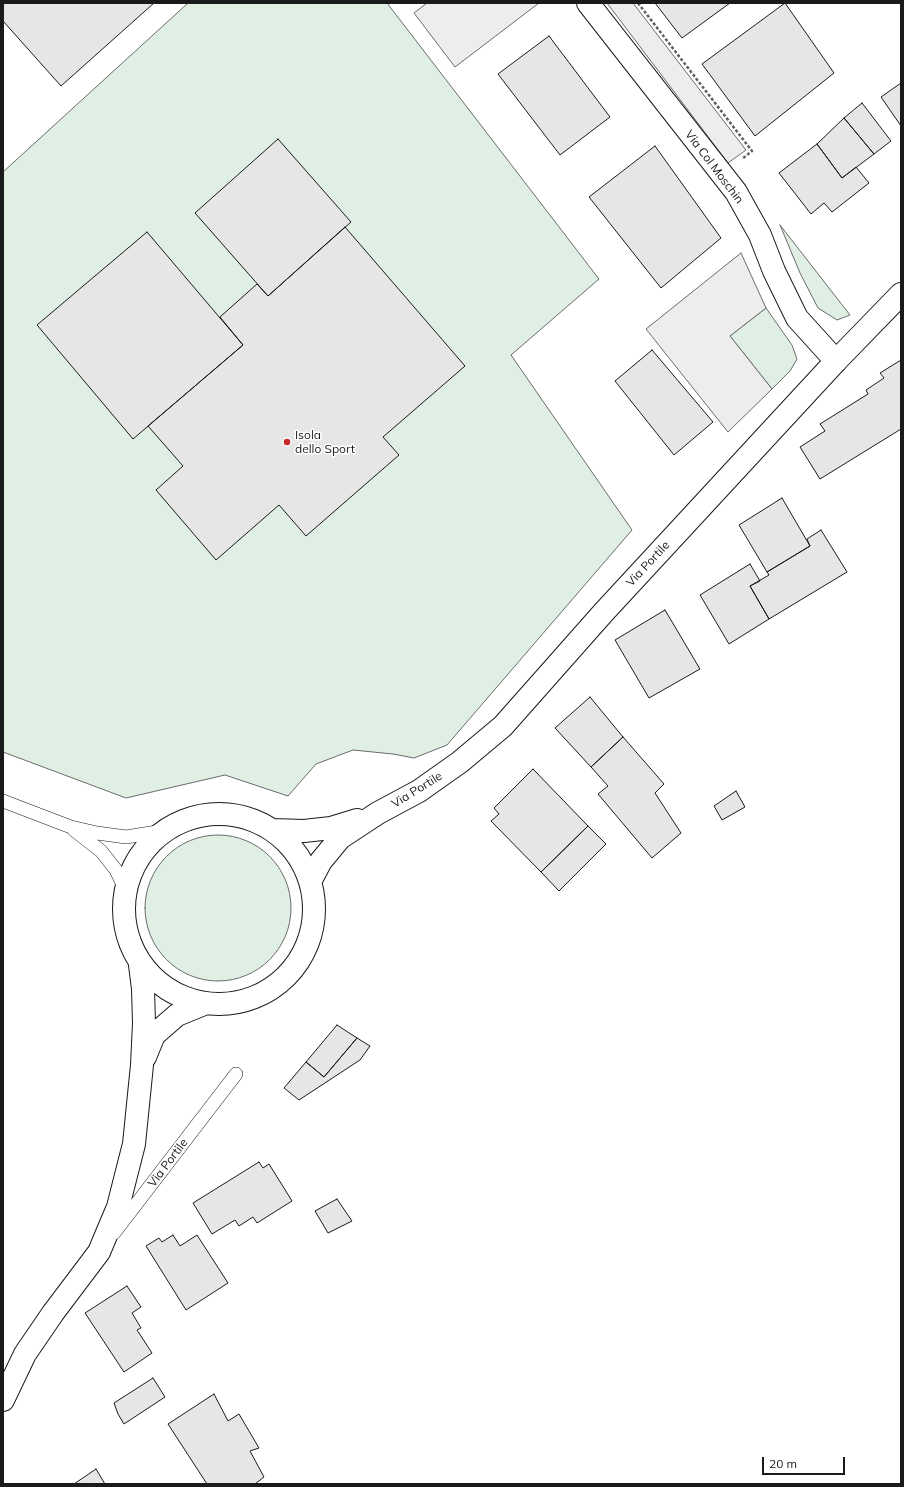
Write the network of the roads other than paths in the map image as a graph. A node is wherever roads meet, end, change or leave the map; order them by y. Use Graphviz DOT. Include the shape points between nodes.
graph roads {
  1 [pos="588,3"];
  2 [pos="901,295"];
  3 [pos="836,361"];
  4 [pos="3,801"];
  5 [pos="378,813"];
  6 [pos="72,827"];
  7 [pos="273,830"];
  8 [pos="163,831"];
  9 [pos="310,882"];
  10 [pos="126,891"];
  11 [pos="140,965"];
  12 [pos="204,1004"];
  13 [pos="142,1066"];
  14 [pos="236,1074"];
  15 [pos="99,1252"];
  16 [pos="3,1400"];
  1 -- 3 [label="street, Via Col Moschin" via="736,192 760,235 797,318"];
  2 -- 3 [label="street, Via Portile"];
  3 -- 5 [label="street, Via Portile" via="603,613 503,726 460,762 419,791"];
  4 -- 6 [label="lane"];
  5 -- 7 [label="street, Via Portile" via="331,828 304,831"];
  5 -- 9 [label="street, Via Portile" via="340,838 321,861"];
  6 -- 8 [label="lane" via="126,837"];
  6 -- 10 [label="lane" via="102,851 116,870"];
  7 -- 8 [label="street" via="237,815 212,813 186,819"];
  7 -- 9 [label="street" via="300,858"];
  8 -- 10 [label="street" via="144,848 129,875"];
  9 -- 12 [label="street" via="315,909 311,933 299,961 278,983 251,999 221,1005"];
  10 -- 11 [label="street" via="123,906 127,936"];
  11 -- 12 [label="street" via="162,986"];
  11 -- 13 [label="street, Via Portile" via="144,989"];
  12 -- 13 [label="street, Via Portile" via="177,1015 154,1035"];
  13 -- 15 [label="street, Via Portile" via="134,1144 118,1207"];
  14 -- 15 [label="lane, Via Portile"];
  15 -- 16 [label="street, Via Portile" via="25,1354"];
}
